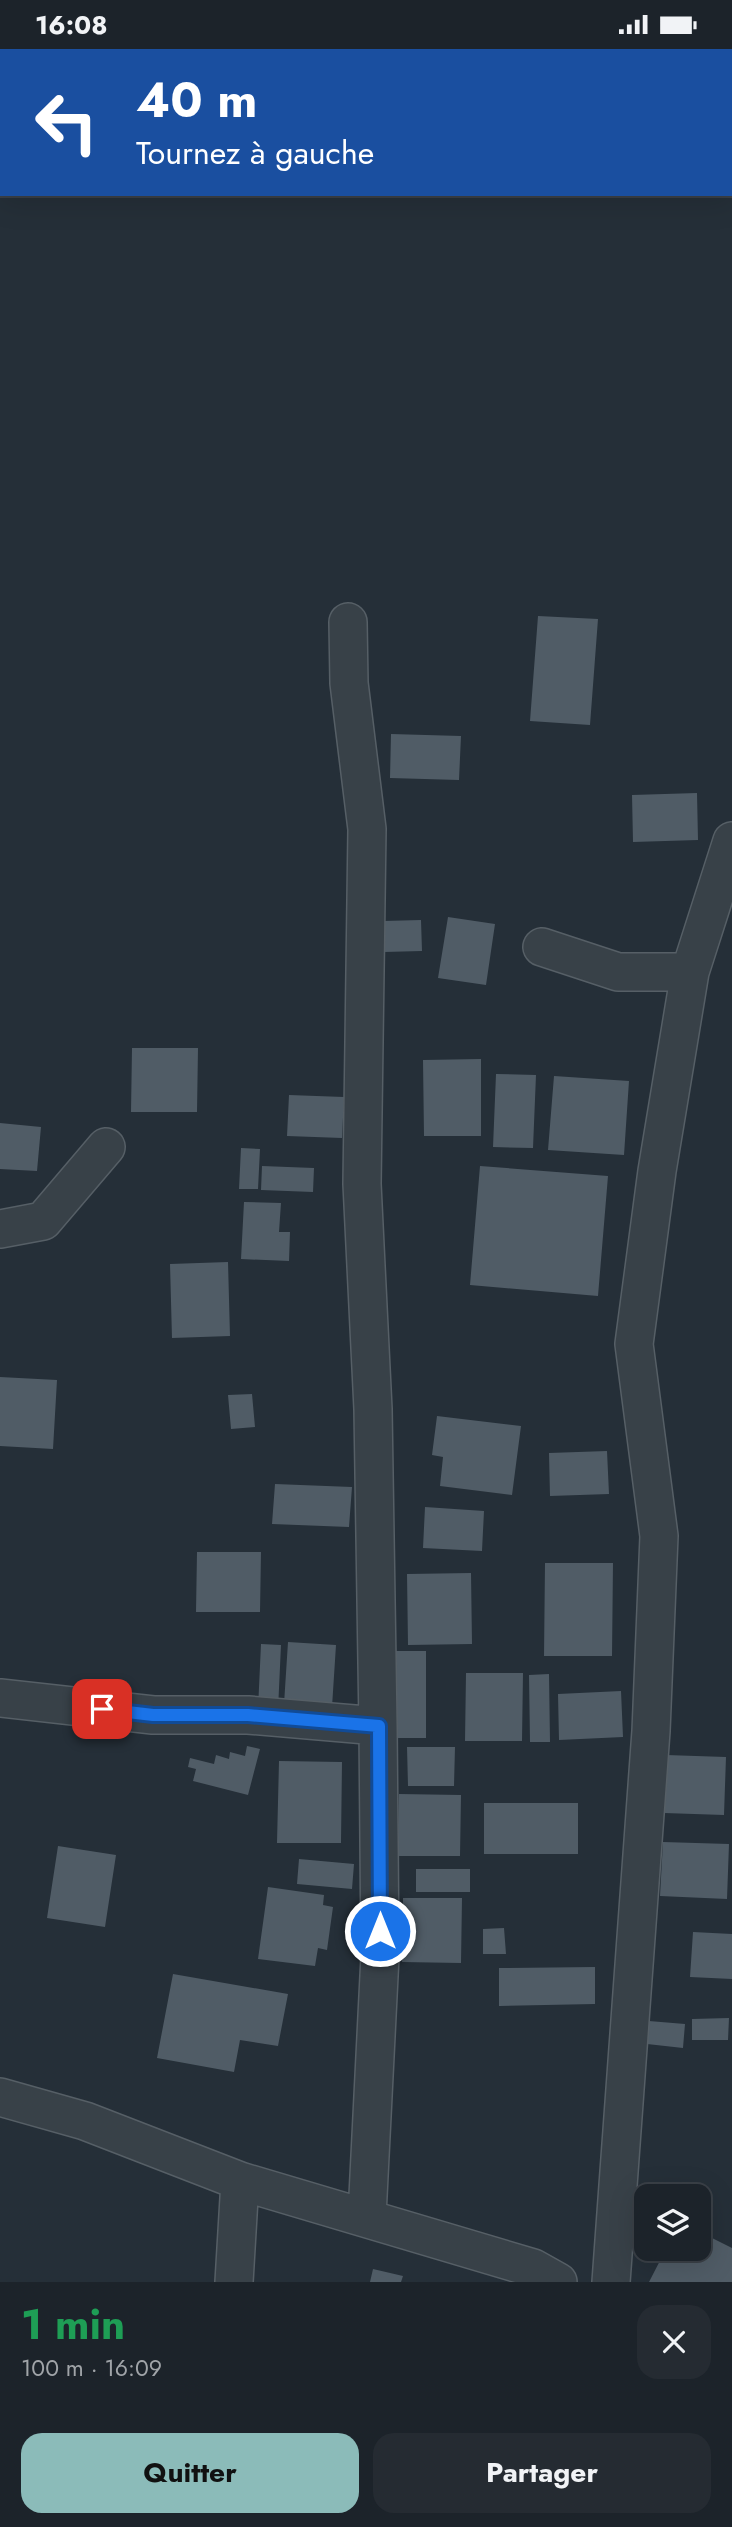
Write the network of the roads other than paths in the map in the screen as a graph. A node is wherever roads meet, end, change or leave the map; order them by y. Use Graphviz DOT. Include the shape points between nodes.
graph roads {
  1 [pos="348,622"];
  2 [pos="732,841"];
  3 [pos="542,947"];
  4 [pos="690,972"];
  5 [pos="106,1147"];
  6 [pos="0,1229"];
  7 [pos="0,1698"];
  8 [pos="379,1726"];
  9 [pos="0,2097"];
  10 [pos="240,2181"];
  11 [pos="367,2216"];
  12 [pos="541,2277"];
  13 [pos="234,2282"];
  14 [pos="611,2282"];
  1 -- 8 [label="street" via="349,683 367,829 362,1184 373,1409"];
  2 -- 4 [label="street"];
  3 -- 4 [label="street" via="618,972"];
  4 -- 14 [label="street" via="634,1344 659,1536 651,1731"];
  5 -- 6 [label="street" via="43,1220"];
  7 -- 8 [label="street" via="153,1715 248,1715"];
  8 -- 11 [label="street" via="380,1957"];
  9 -- 10 [label="street" via="85,2122"];
  10 -- 11 [label="street"];
  10 -- 13 [label="street"];
  11 -- 12 [label="street"];
}
